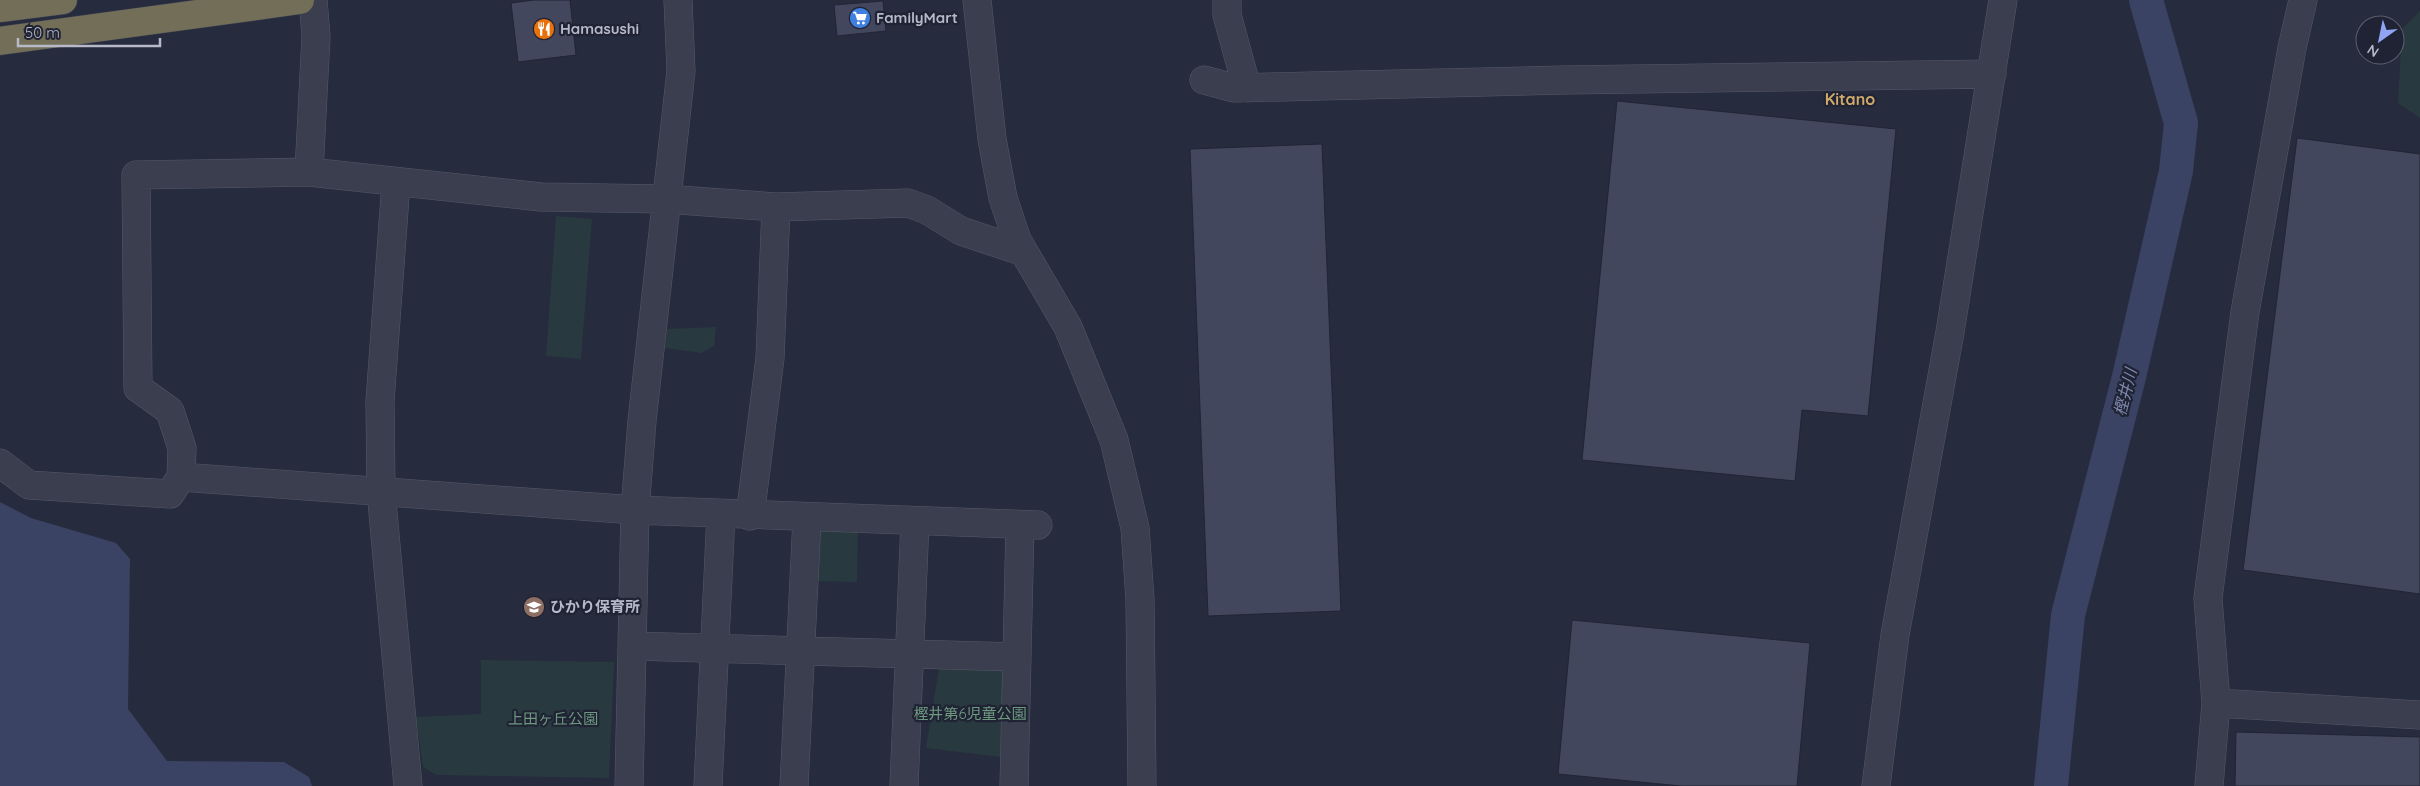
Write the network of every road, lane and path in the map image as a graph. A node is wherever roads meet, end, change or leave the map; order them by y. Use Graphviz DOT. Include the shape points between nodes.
graph roads {
  1 [pos="63,0"];
  2 [pos="300,0"];
  3 [pos="313,0"];
  4 [pos="678,0"];
  5 [pos="977,0"];
  6 [pos="1227,0"];
  7 [pos="2003,0"];
  8 [pos="2303,0"];
  9 [pos="0,8"];
  10 [pos="0,41"];
  11 [pos="1992,74"];
  12 [pos="1204,80"];
  13 [pos="1247,88"];
  14 [pos="309,172"];
  15 [pos="396,183"];
  16 [pos="665,200"];
  17 [pos="776,207"];
  18 [pos="1024,252"];
  19 [pos="0,463"];
  20 [pos="182,476"];
  21 [pos="381,491"];
  22 [pos="635,510"];
  23 [pos="721,514"];
  24 [pos="750,516"];
  25 [pos="808,518"];
  26 [pos="915,521"];
  27 [pos="632,646"];
  28 [pos="715,648"];
  29 [pos="801,650"];
  30 [pos="910,652"];
  31 [pos="1017,657"];
  32 [pos="2216,703"];
  33 [pos="2420,715"];
  34 [pos="408,786"];
  35 [pos="629,786"];
  36 [pos="708,786"];
  37 [pos="794,786"];
  38 [pos="904,786"];
  39 [pos="1014,786"];
  40 [pos="1142,786"];
  41 [pos="1876,786"];
  42 [pos="2210,786"];
  1 -- 9 [label="highway"];
  2 -- 10 [label="highway"];
  3 -- 14 [label="street" via="316,36"];
  4 -- 16 [label="street" via="681,71"];
  5 -- 18 [label="street" via="992,139 1003,198"];
  6 -- 13 [label="street" via="1227,15"];
  7 -- 11 [label="street"];
  8 -- 32 [label="street" via="2245,312 2208,598"];
  11 -- 13 [label="street"];
  11 -- 41 [label="street" via="1950,332 1895,635"];
  12 -- 13 [label="street"];
  14 -- 15 [label="street"];
  14 -- 20 [label="street" via="136,175 138,388 170,411 182,448"];
  15 -- 16 [label="street" via="541,197"];
  15 -- 21 [label="street" via="380,401"];
  16 -- 17 [label="street"];
  16 -- 22 [label="street"];
  17 -- 18 [label="street" via="908,203 927,210 961,231"];
  17 -- 24 [label="street" via="770,358"];
  18 -- 40 [label="street" via="1068,327 1114,440 1135,528 1140,600"];
  19 -- 20 [label="street" via="29,486 170,494"];
  20 -- 21 [label="street"];
  21 -- 22 [label="street"];
  21 -- 34 [label="street"];
  22 -- 23 [label="street"];
  22 -- 27 [label="street"];
  23 -- 24 [label="street"];
  23 -- 28 [label="street"];
  24 -- 25 [label="street"];
  25 -- 26 [label="street"];
  25 -- 29 [label="street"];
  26 -- 30 [label="street"];
  26 -- 31 [label="street" via="1029,525"];
  27 -- 28 [label="street"];
  27 -- 35 [label="street"];
  28 -- 29 [label="street"];
  28 -- 36 [label="street"];
  29 -- 30 [label="street"];
  29 -- 37 [label="street"];
  30 -- 31 [label="street"];
  30 -- 38 [label="street"];
  31 -- 39 [label="street"];
  32 -- 33 [label="street"];
  32 -- 42 [label="street"];
}
